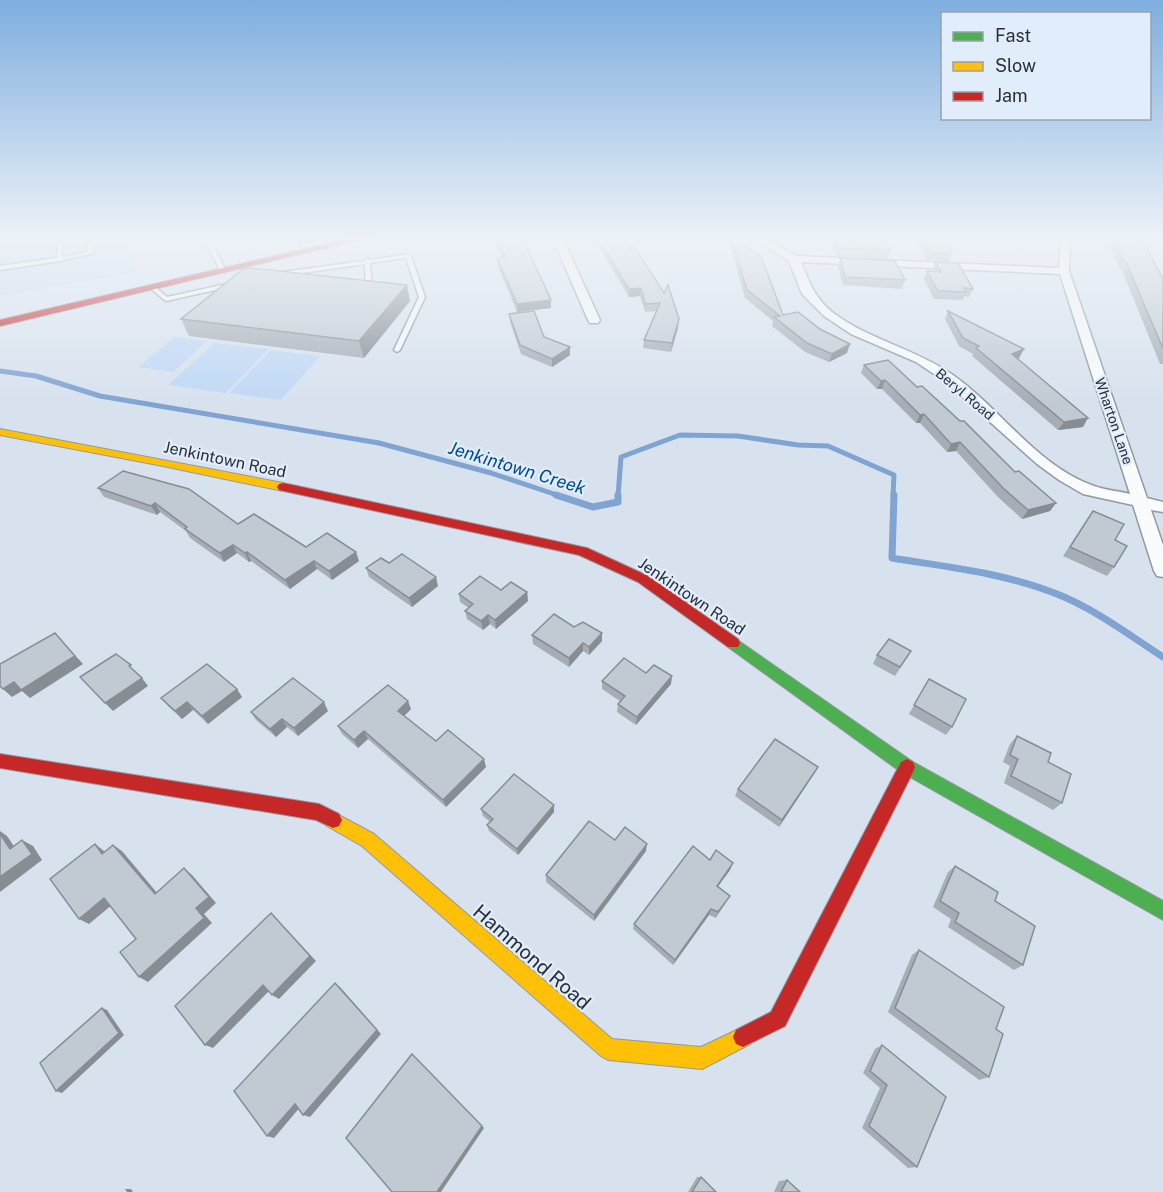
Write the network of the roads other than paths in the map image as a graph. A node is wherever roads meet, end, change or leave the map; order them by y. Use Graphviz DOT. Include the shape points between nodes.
graph roads {
  1 [pos="128,293"];
  2 [pos="159,293"];
  3 [pos="195,293"];
  4 [pos="421,293"];
  5 [pos="582,293"];
  6 [pos="807,293"];
  7 [pos="1071,293"];
  8 [pos="411,296"];
  9 [pos="422,297"];
  10 [pos="594,320"];
  11 [pos="0,323"];
  12 [pos="397,350"];
  13 [pos="0,432"];
  14 [pos="1142,504"];
  15 [pos="1163,507"];
  16 [pos="1163,571"];
  17 [pos="0,761"];
  18 [pos="907,767"];
  19 [pos="1163,911"];
  1 -- 11 [label="street"];
  2 -- 3 [label="lane" via="166,299"];
  4 -- 9 [label="lane"];
  5 -- 10 [label="street"];
  6 -- 14 [label="street, Beryl Road" via="828,314 855,331 920,359 948,377 1064,477 1089,490"];
  7 -- 14 [label="street, Wharton Lane"];
  8 -- 9 [label="lane"];
  9 -- 12 [label="lane"];
  13 -- 18 [label="street, Jenkintown Road" via="582,550 643,579"];
  14 -- 15 [label="street, Beryl Road"];
  14 -- 16 [label="street, Wharton Lane"];
  17 -- 18 [label="street, Hammond Road" via="319,812 368,840 608,1049 702,1058 778,1019"];
  18 -- 19 [label="street, Jenkintown Road"];
}
